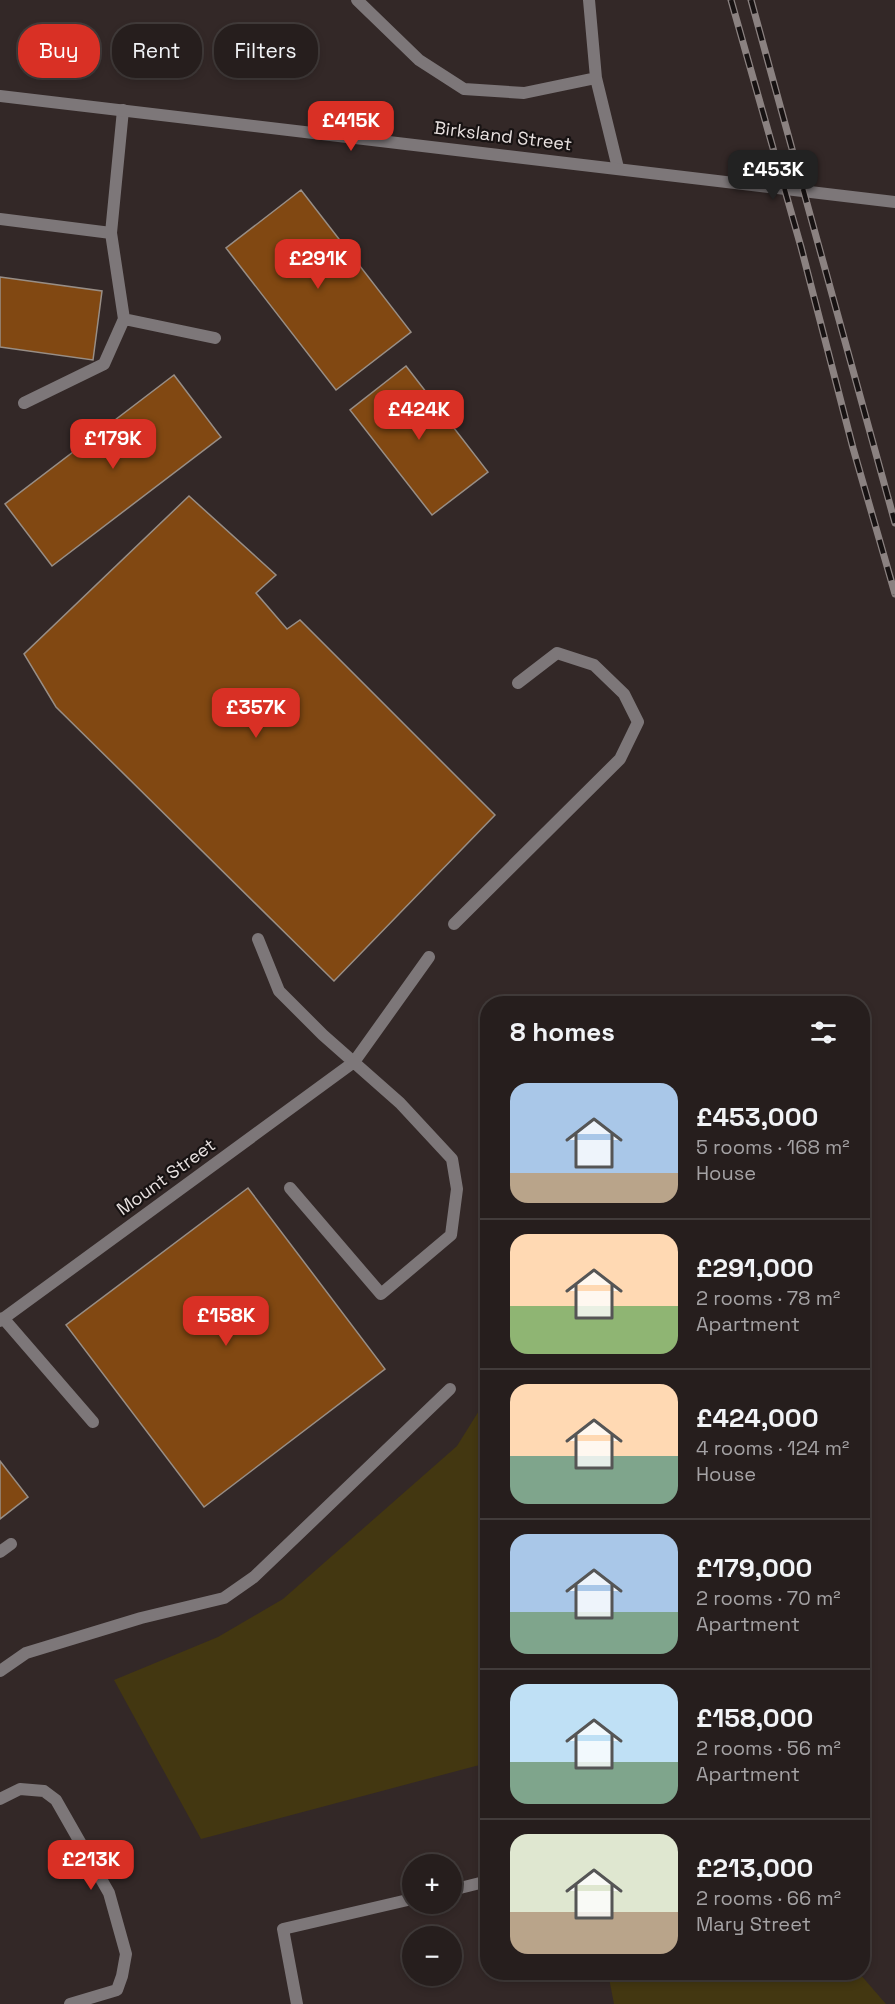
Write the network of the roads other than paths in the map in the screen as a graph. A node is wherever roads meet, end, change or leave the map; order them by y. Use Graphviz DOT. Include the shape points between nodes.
graph roads {
  1 [pos="357,0"];
  2 [pos="589,0"];
  3 [pos="596,78"];
  4 [pos="0,96"];
  5 [pos="123,110"];
  6 [pos="618,168"];
  7 [pos="895,202"];
  8 [pos="0,219"];
  9 [pos="111,233"];
  10 [pos="124,319"];
  11 [pos="215,338"];
  12 [pos="24,403"];
  13 [pos="518,683"];
  14 [pos="454,924"];
  15 [pos="258,939"];
  16 [pos="429,957"];
  17 [pos="354,1062"];
  18 [pos="290,1188"];
  19 [pos="2,1320"];
  20 [pos="450,1389"];
  21 [pos="93,1422"];
  22 [pos="11,1544"];
  23 [pos="0,1552"];
  24 [pos="0,1671"];
  25 [pos="0,1799"];
  26 [pos="480,1883"];
  27 [pos="462,1888"];
  28 [pos="402,1901"];
  29 [pos="70,2004"];
  30 [pos="297,2004"];
  1 -- 3 [label="street" via="419,60 464,89 524,93"];
  2 -- 3 [label="street"];
  3 -- 6 [label="street"];
  4 -- 5 [label="street, Birksland Street"];
  5 -- 6 [label="street, Birksland Street"];
  5 -- 9 [label="street"];
  6 -- 7 [label="street, Birksland Street"];
  8 -- 9 [label="street"];
  9 -- 10 [label="street"];
  10 -- 11 [label="street"];
  10 -- 12 [label="street" via="104,363"];
  13 -- 14 [label="street" via="557,653 594,665 624,694 638,722 620,759"];
  15 -- 17 [label="street" via="279,990"];
  16 -- 17 [label="street, Mount Street"];
  17 -- 18 [label="street" via="400,1103 452,1159 456,1189 451,1235 381,1294"];
  17 -- 19 [label="street, Mount Street"];
  19 -- 21 [label="street"];
  20 -- 24 [label="street" via="254,1577 224,1598 26,1653"];
  22 -- 23 [label="street"];
  25 -- 29 [label="street" via="20,1789 44,1791 56,1800 109,1893 126,1954 123,1976 117,1990"];
  26 -- 27 [label="street"];
  28 -- 30 [label="street" via="283,1929"];
}
